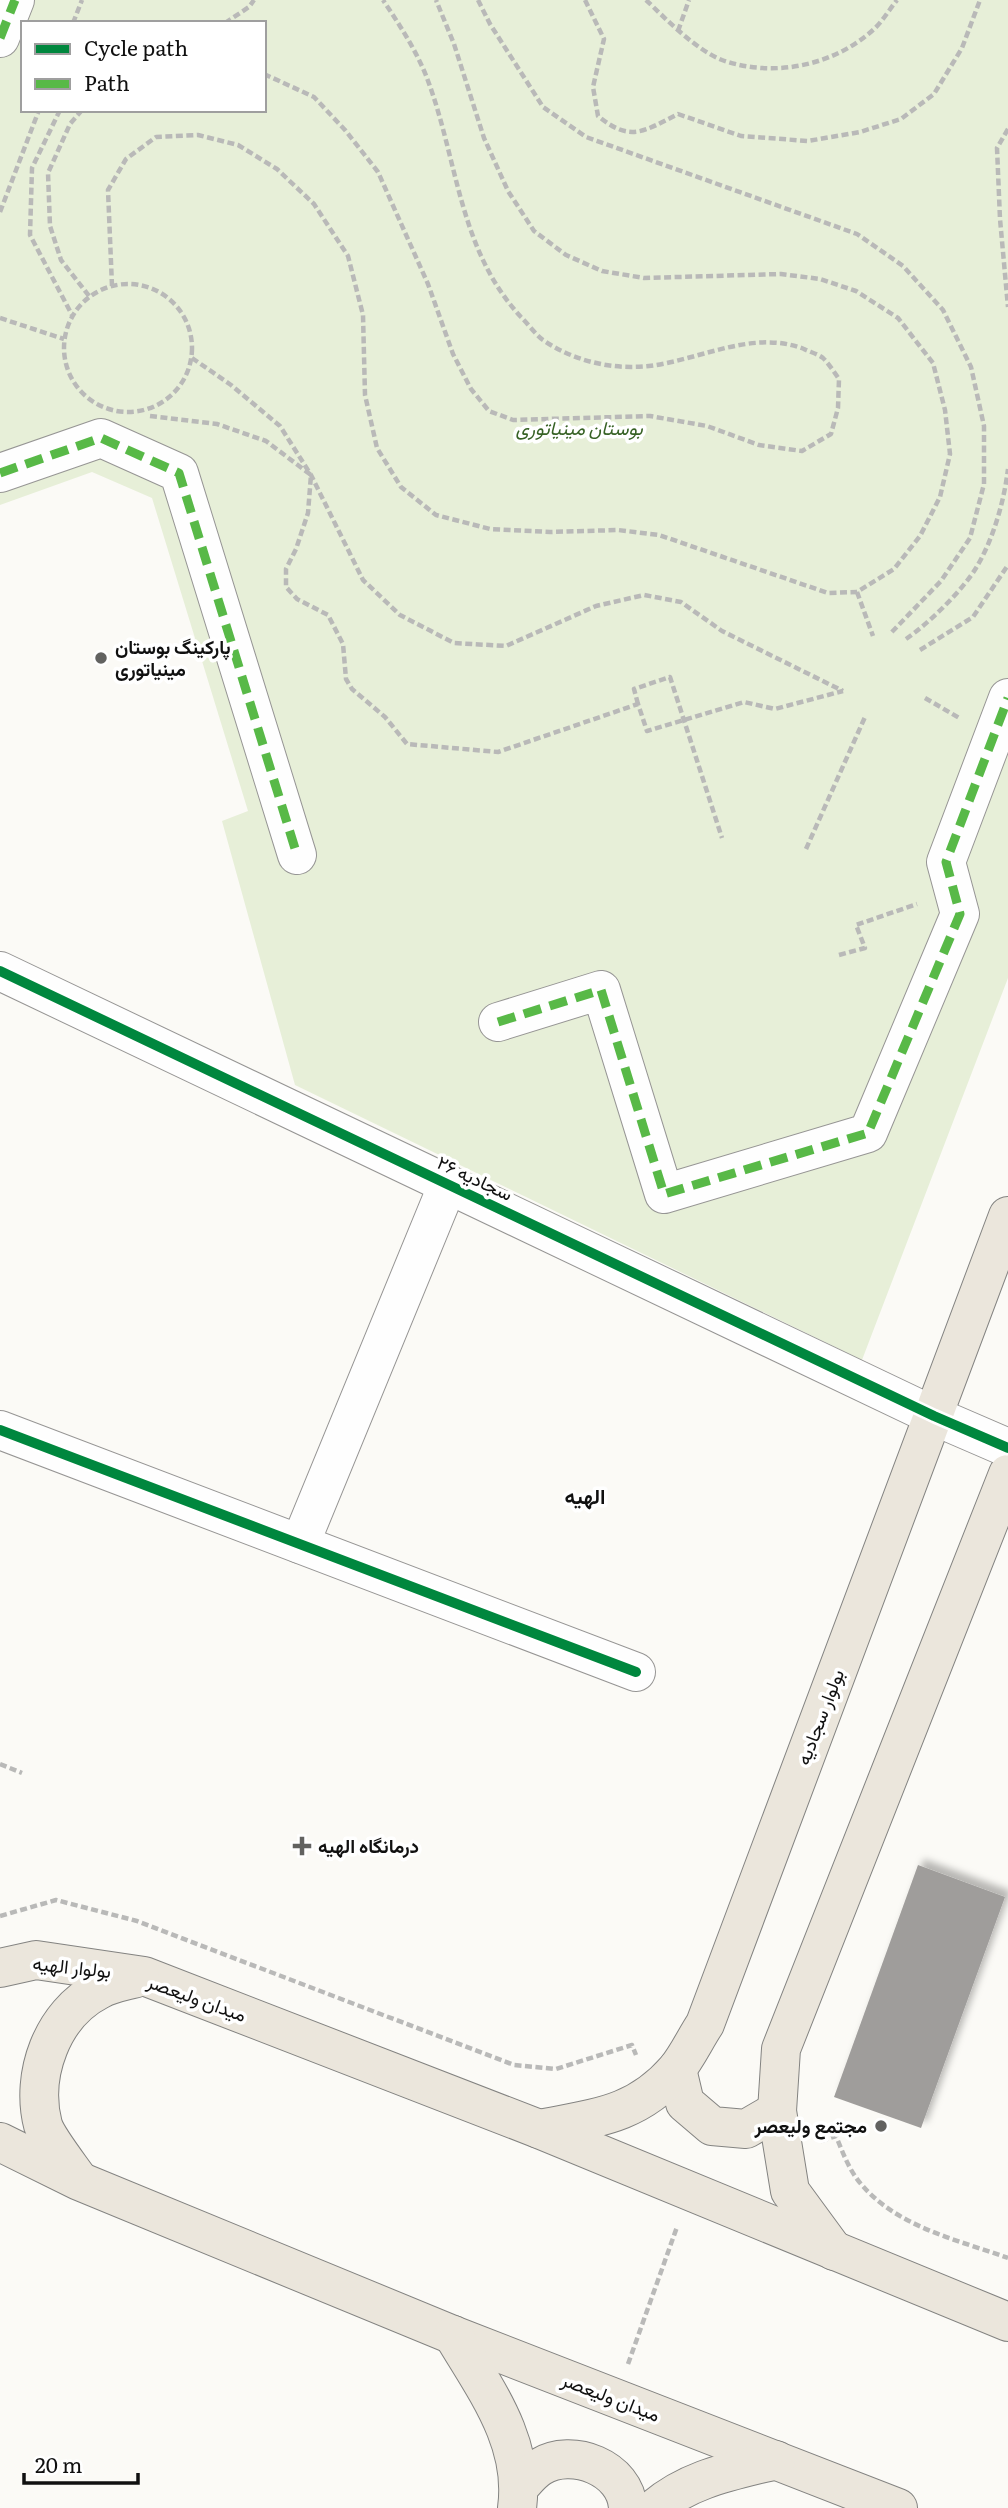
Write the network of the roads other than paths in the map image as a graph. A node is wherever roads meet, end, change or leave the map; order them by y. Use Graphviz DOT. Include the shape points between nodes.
graph roads {
  1 [pos="15,0"];
  2 [pos="0,38"];
  3 [pos="0,473"];
  4 [pos="1008,698"];
  5 [pos="297,855"];
  6 [pos="0,971"];
  7 [pos="498,1022"];
  8 [pos="448,1184"];
  9 [pos="1008,1216"];
  10 [pos="934,1416"];
  11 [pos="0,1430"];
  12 [pos="1008,1448"];
  13 [pos="1008,1474"];
  14 [pos="299,1544"];
  15 [pos="636,1672"];
  16 [pos="0,1968"];
  17 [pos="144,1976"];
  18 [pos="664,2082"];
  19 [pos="777,2111"];
  20 [pos="539,2129"];
  21 [pos="0,2142"];
  22 [pos="79,2181"];
  23 [pos="834,2251"];
  24 [pos="1008,2322"];
  25 [pos="453,2335"];
  26 [pos="776,2460"];
  27 [pos="519,2497"];
  28 [pos="628,2508"];
  29 [pos="655,2508"];
  30 [pos="898,2508"];
  1 -- 2 [label="street"];
  3 -- 5 [label="street" via="101,438 179,472"];
  4 -- 7 [label="street" via="947,862 960,914 869,1133 664,1194 601,990"];
  6 -- 8 [label="street, سجادیه ۲۶"];
  8 -- 10 [label="street, سجادیه ۲۶"];
  8 -- 14 [label="street"];
  9 -- 10 [label="main road, بولوار سجادیه"];
  10 -- 12 [label="street, سجادیه ۲۶"];
  10 -- 18 [label="main road, بولوار سجادیه" via="705,2024"];
  11 -- 14 [label="street"];
  13 -- 19 [label="main road" via="781,2049"];
  14 -- 15 [label="street"];
  16 -- 17 [label="main road, بولوار الهیه" via="36,1960"];
  17 -- 20 [label="main road, میدان ولیعصر"];
  17 -- 22 [label="main road, میدان ولیعصر" via="99,1989 69,2013 48,2046 38,2085 43,2127"];
  18 -- 19 [label="main road" via="712,2126 746,2129"];
  18 -- 20 [label="main road, بولوار سجادیه" via="613,2115"];
  19 -- 23 [label="main road" via="790,2191"];
  20 -- 23 [label="main road, میدان ولیعصر"];
  21 -- 22 [label="main road"];
  22 -- 25 [label="main road, میدان ولیعصر"];
  23 -- 24 [label="main road, میدان ولیعصر"];
  25 -- 26 [label="main road, میدان ولیعصر"];
  25 -- 27 [label="main road" via="502,2418 512,2447"];
  26 -- 29 [label="main road" via="708,2477"];
  26 -- 30 [label="main road, میدان ولیعصر"];
  27 -- 28 [label="main road" via="540,2467 566,2459 593,2463 615,2479"];
}
